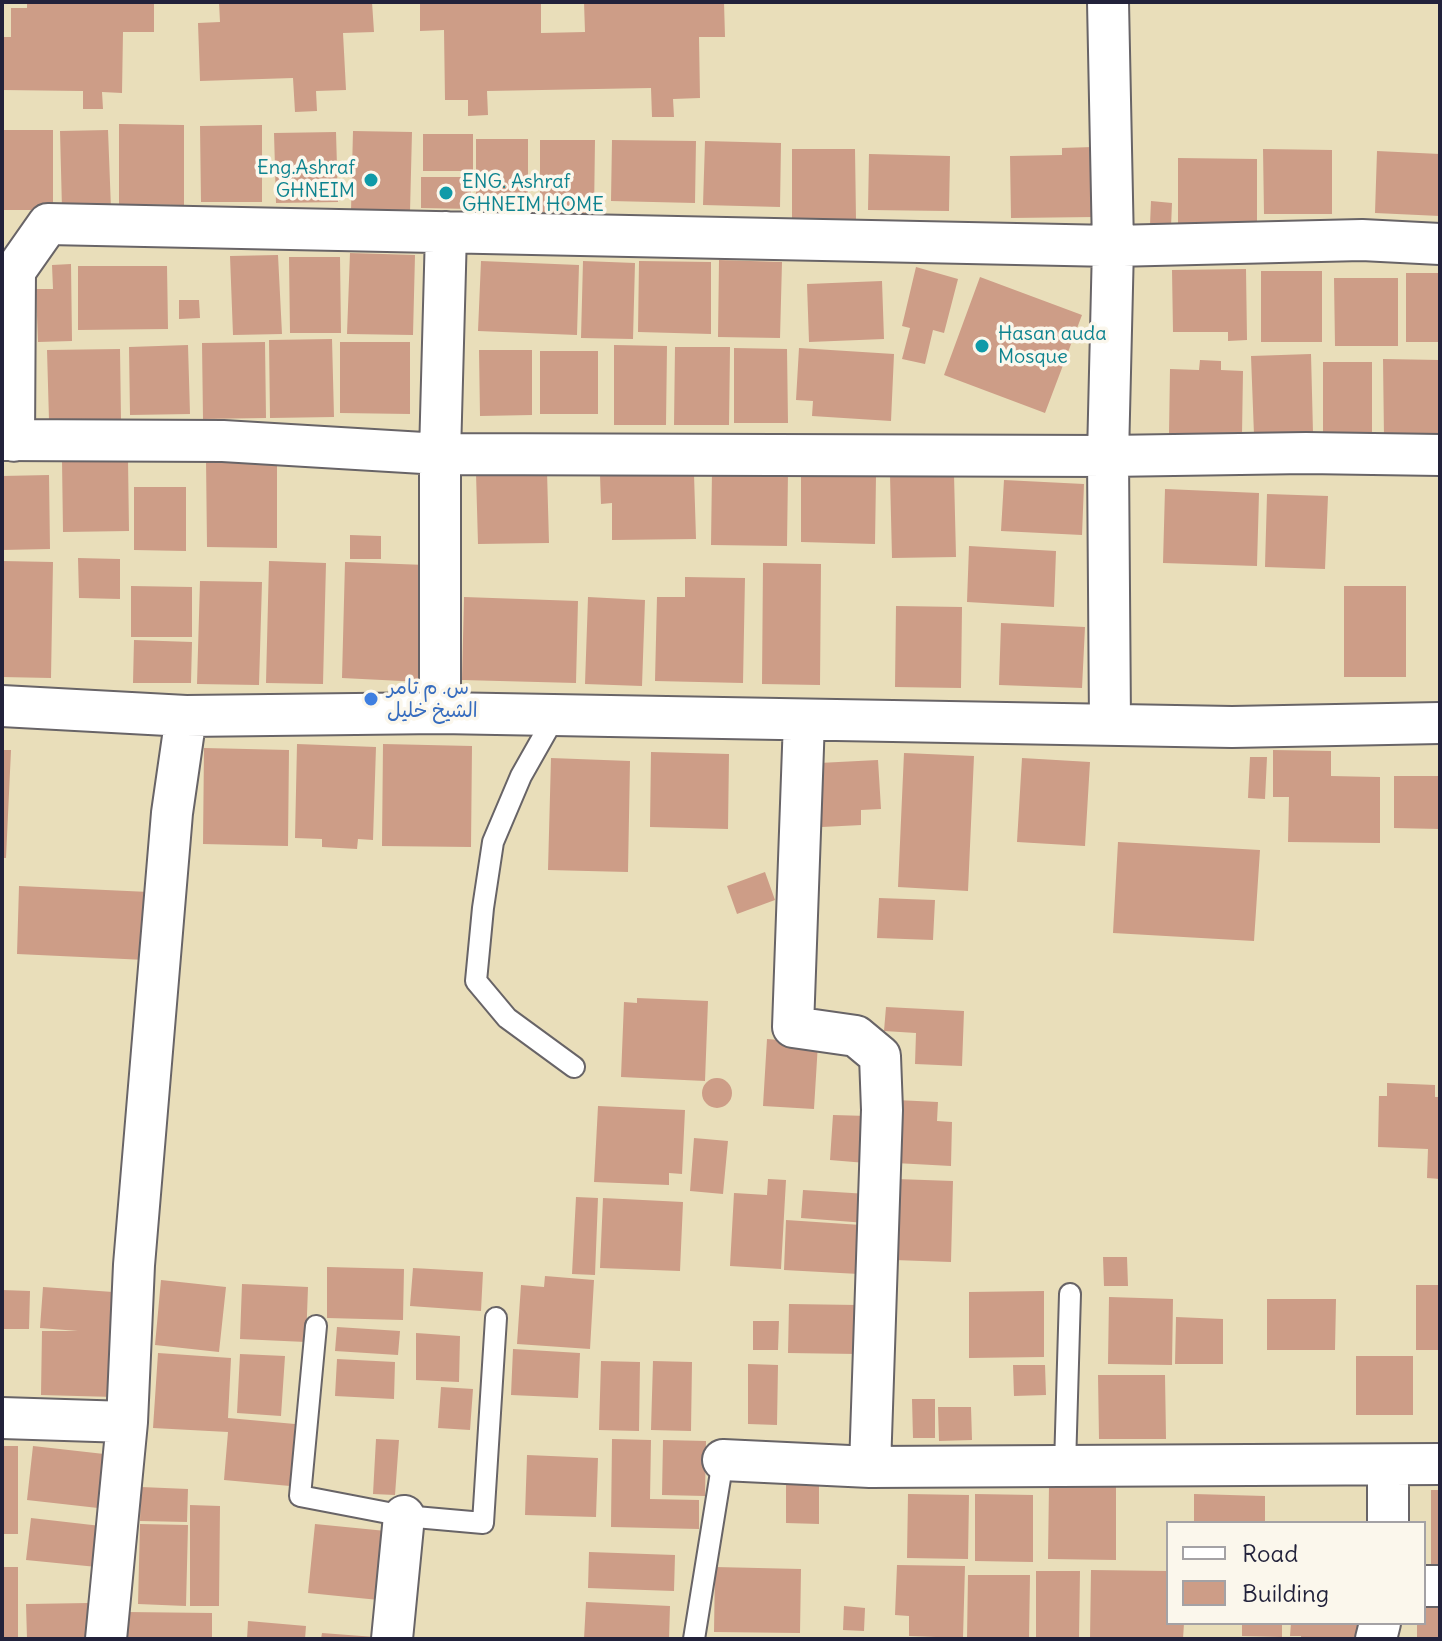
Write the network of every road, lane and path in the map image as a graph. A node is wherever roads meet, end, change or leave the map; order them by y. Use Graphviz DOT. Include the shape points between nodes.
graph roads {
  1 [pos="1108,2"];
  2 [pos="446,232"];
  3 [pos="1440,244"];
  4 [pos="1113,246"];
  5 [pos="8,441"];
  6 [pos="440,454"];
  7 [pos="1440,455"];
  8 [pos="1108,456"];
  9 [pos="2,706"];
  10 [pos="440,713"];
  11 [pos="186,716"];
  12 [pos="555,716"];
  13 [pos="804,720"];
  14 [pos="1110,723"];
  15 [pos="1440,723"];
  16 [pos="574,1067"];
  17 [pos="1070,1294"];
  18 [pos="496,1318"];
  19 [pos="316,1326"];
  20 [pos="2,1418"];
  21 [pos="127,1422"];
  22 [pos="723,1460"];
  23 [pos="1440,1464"];
  24 [pos="1388,1465"];
  25 [pos="1065,1466"];
  26 [pos="870,1467"];
  27 [pos="404,1516"];
  28 [pos="1388,1521"];
  29 [pos="106,1639"];
  30 [pos="392,1639"];
  31 [pos="694,1639"];
  1 -- 4 [label="street"];
  2 -- 4 [label="street"];
  2 -- 5 [label="street" via="48,224 15,271"];
  2 -- 6 [label="street"];
  3 -- 4 [label="street" via="1362,240"];
  4 -- 8 [label="street"];
  5 -- 6 [label="street" via="223,441"];
  6 -- 8 [label="street"];
  6 -- 10 [label="street"];
  7 -- 8 [label="street"];
  8 -- 14 [label="street"];
  9 -- 11 [label="street"];
  10 -- 11 [label="street"];
  10 -- 12 [label="street"];
  11 -- 21 [label="street" via="170,829 134,1265"];
  12 -- 13 [label="street"];
  12 -- 16 [label="lane" via="521,776 493,842 476,981 507,1018"];
  13 -- 14 [label="street"];
  13 -- 26 [label="street" via="793,1027 856,1036 880,1056"];
  14 -- 15 [label="street"];
  17 -- 25 [label="lane"];
  18 -- 27 [label="lane" via="483,1523"];
  19 -- 27 [label="lane" via="300,1496"];
  20 -- 21 [label="street"];
  21 -- 29 [label="street"];
  22 -- 26 [label="street"];
  22 -- 31 [label="lane"];
  23 -- 24 [label="street"];
  24 -- 25 [label="street"];
  24 -- 28 [label="street"];
  25 -- 26 [label="street"];
  27 -- 30 [label="street"];
}
